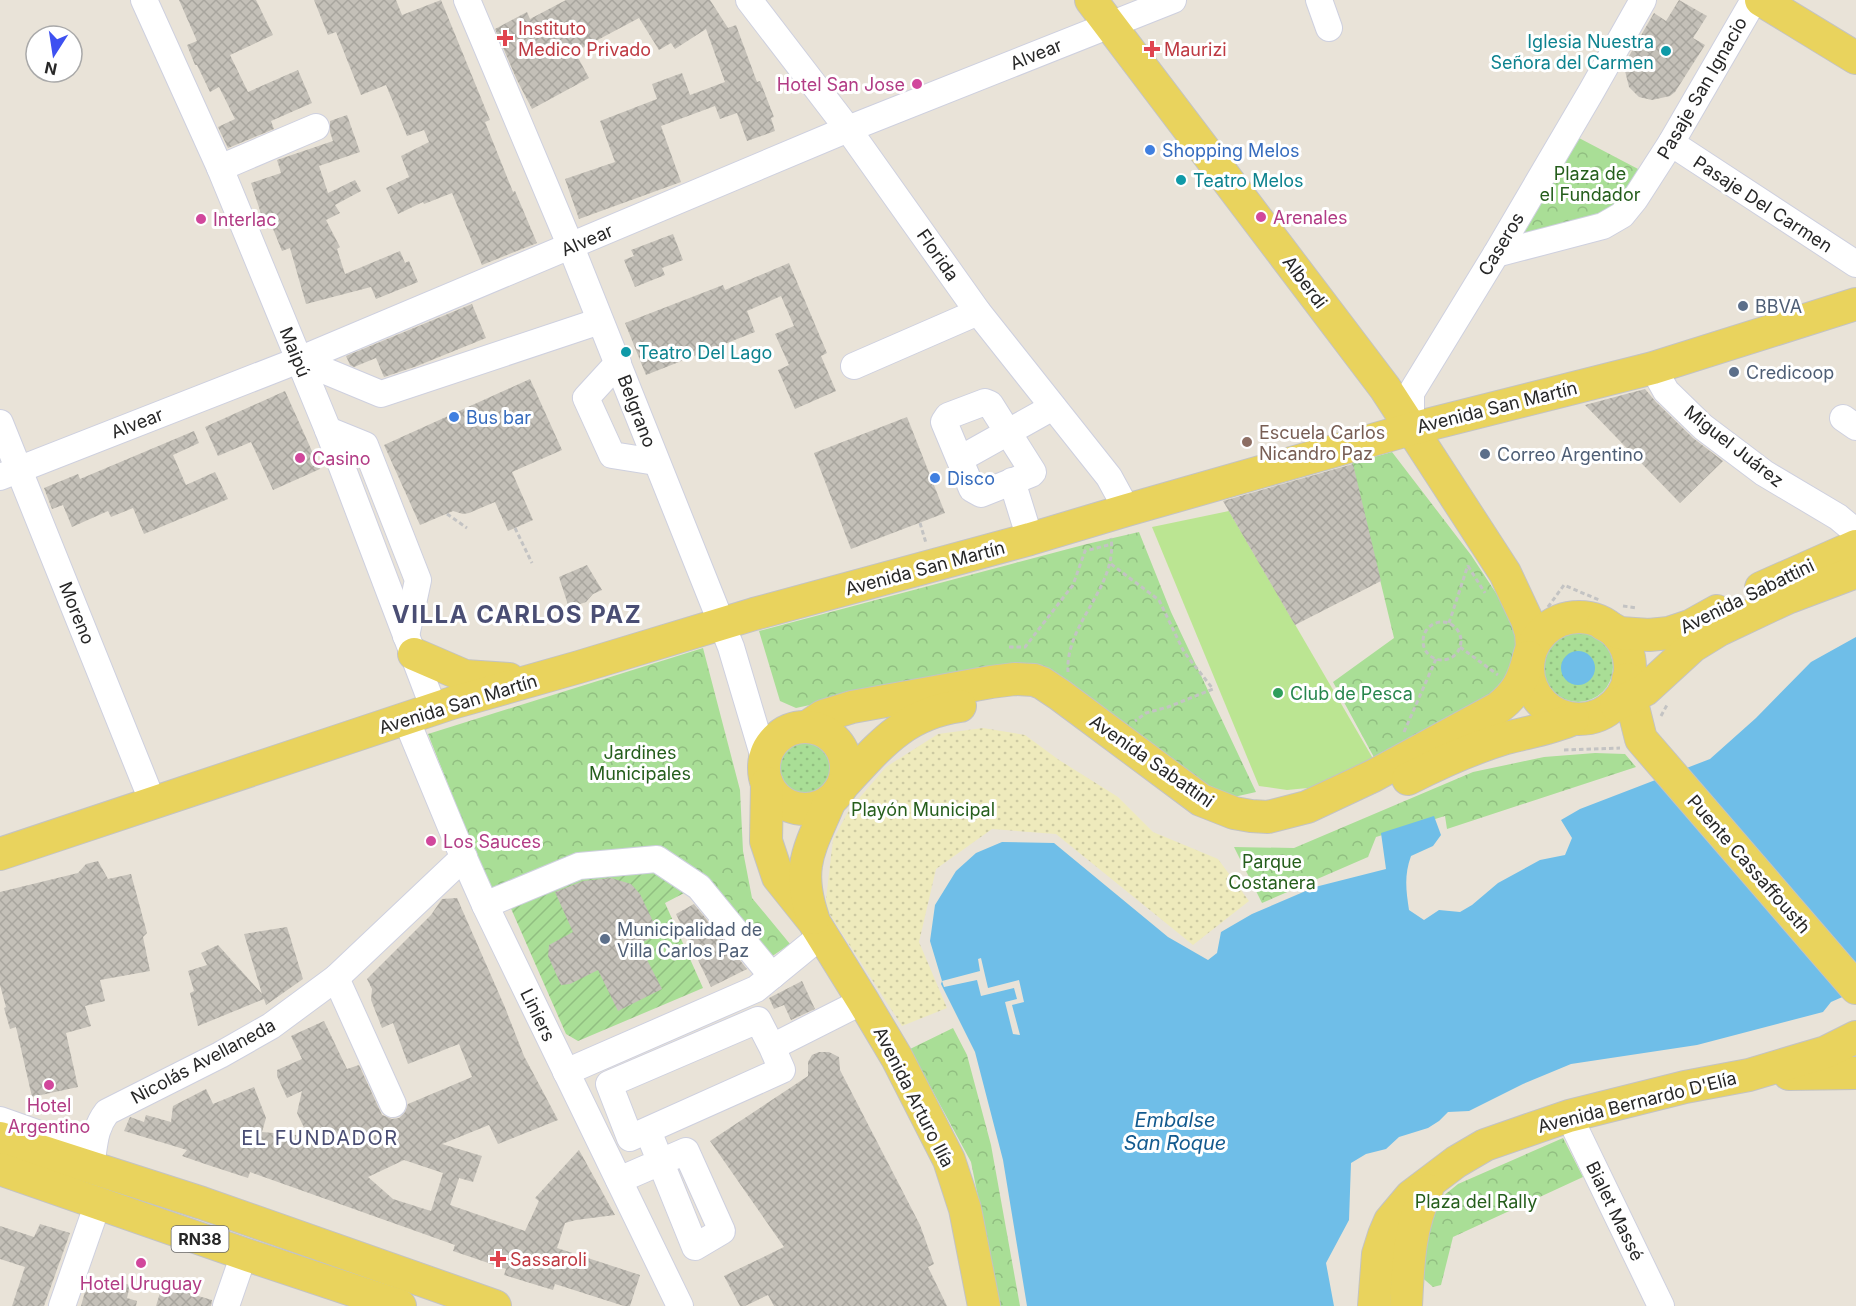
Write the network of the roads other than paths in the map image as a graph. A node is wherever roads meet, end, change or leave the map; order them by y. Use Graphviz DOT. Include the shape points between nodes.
graph roads {
  1 [pos="144,0"];
  2 [pos="467,0"];
  3 [pos="749,0"];
  4 [pos="1091,0"];
  5 [pos="1173,0"];
  6 [pos="1319,0"];
  7 [pos="1643,0"];
  8 [pos="1754,0"];
  9 [pos="1761,0"];
  10 [pos="1110,25"];
  11 [pos="1329,28"];
  12 [pos="1856,58"];
  13 [pos="316,127"];
  14 [pos="848,129"];
  15 [pos="1671,143"];
  16 [pos="220,168"];
  17 [pos="571,247"];
  18 [pos="1496,254"];
  19 [pos="1856,264"];
  20 [pos="1856,304"];
  21 [pos="978,312"];
  22 [pos="600,321"];
  23 [pos="299,360"];
  24 [pos="618,363"];
  25 [pos="854,366"];
  26 [pos="1653,368"];
  27 [pos="1053,407"];
  28 [pos="0,423"];
  29 [pos="1411,429"];
  30 [pos="1008,432"];
  31 [pos="960,459"];
  32 [pos="656,462"];
  33 [pos="10,473"];
  34 [pos="1012,482"];
  35 [pos="1115,523"];
  36 [pos="1856,532"];
  37 [pos="1030,539"];
  38 [pos="1856,546"];
  39 [pos="1856,572"];
  40 [pos="1567,622"];
  41 [pos="722,623"];
  42 [pos="410,645"];
  43 [pos="537,679"];
  44 [pos="1633,691"];
  45 [pos="420,714"];
  46 [pos="1577,719"];
  47 [pos="807,727"];
  48 [pos="1641,740"];
  49 [pos="766,772"];
  50 [pos="836,794"];
  51 [pos="153,803"];
  52 [pos="0,854"];
  53 [pos="464,857"];
  54 [pos="485,905"];
  55 [pos="818,928"];
  56 [pos="771,976"];
  57 [pos="336,978"];
  58 [pos="1856,988"];
  59 [pos="863,1001"];
  60 [pos="1856,1037"];
  61 [pos="772,1047"];
  62 [pos="566,1072"];
  63 [pos="1856,1073"];
  64 [pos="1749,1075"];
  65 [pos="393,1104"];
  66 [pos="1569,1116"];
  67 [pos="0,1120"];
  68 [pos="648,1131"];
  69 [pos="0,1138"];
  70 [pos="93,1153"];
  71 [pos="1,1170"];
  72 [pos="619,1180"];
  73 [pos="1430,1184"];
  74 [pos="161,1191"];
  75 [pos="98,1203"];
  76 [pos="202,1203"];
  77 [pos="244,1254"];
  78 [pos="396,1272"];
  79 [pos="677,1302"];
  80 [pos="1374,1302"];
  81 [pos="390,1304"];
  82 [pos="1413,1304"];
  83 [pos="62,1306"];
  84 [pos="226,1306"];
  85 [pos="495,1306"];
  86 [pos="984,1306"];
  87 [pos="1661,1306"];
  1 -- 16 [label="street, Maipú"];
  2 -- 17 [label="street, Belgrano"];
  3 -- 14 [label="street, Florida"];
  4 -- 10 [label="main road, Alberdi"];
  5 -- 10 [label="street, Alvear"];
  6 -- 11 [label="street"];
  7 -- 18 [label="street, Caseros"];
  8 -- 15 [label="street, Pasaje San Ignacio"];
  9 -- 12 [label="main road"];
  10 -- 14 [label="street, Alvear"];
  10 -- 29 [label="main road, Alberdi" via="1385,388"];
  13 -- 16 [label="street"];
  14 -- 17 [label="street, Alvear"];
  14 -- 21 [label="street, Florida"];
  15 -- 18 [label="street, Pasaje San Ignacio" via="1622,215 1603,226"];
  15 -- 19 [label="street, Pasaje Del Carmen"];
  16 -- 23 [label="street, Maipú"];
  17 -- 22 [label="street, Belgrano"];
  17 -- 23 [label="street, Alvear"];
  18 -- 29 [label="street, Caseros" via="1411,393"];
  20 -- 26 [label="main road, Avenida San Martín"];
  21 -- 25 [label="street"];
  21 -- 27 [label="street, Florida"];
  22 -- 23 [label="street" via="381,394"];
  22 -- 24 [label="street, Belgrano"];
  23 -- 33 [label="street, Alvear"];
  23 -- 42 [label="street, Maipú"];
  24 -- 32 [label="street, Belgrano"];
  24 -- 32 [label="street" via="586,398 612,455"];
  26 -- 29 [label="main road, Avenida San Martín"];
  26 -- 36 [label="street, Miguel Juárez" via="1666,391 1703,426 1764,473"];
  27 -- 30 [label="street"];
  27 -- 35 [label="street, Florida" via="1109,477"];
  28 -- 33 [label="street, Moreno"];
  29 -- 35 [label="main road, Avenida San Martín"];
  29 -- 40 [label="main road, Alberdi" via="1496,584"];
  30 -- 31 [label="street"];
  30 -- 31 [label="street" via="989,403 948,416 944,422"];
  30 -- 34 [label="street" via="1033,469 1031,474"];
  31 -- 34 [label="street" via="976,493"];
  32 -- 41 [label="street, Belgrano"];
  33 -- 51 [label="street, Moreno"];
  34 -- 37 [label="street"];
  35 -- 37 [label="main road, Avenida San Martín"];
  37 -- 41 [label="main road, Avenida San Martín"];
  38 -- 40 [label="main road, Avenida Sabattini" via="1669,633 1620,633"];
  39 -- 44 [label="main road, Avenida Sabattini" via="1786,598 1719,630"];
  40 -- 44 [label="main road, Puente Cassaffousth" via="1613,631 1628,655"];
  40 -- 46 [label="main road, Puente Cassaffousth" via="1527,669 1533,693 1541,703 1561,716"];
  40 -- 47 [label="main road, Avenida Sabattini" via="1513,696 1498,708 1373,776 1307,807 1268,817 1234,813 1201,800 1034,680 1015,679 852,707 824,716"];
  41 -- 43 [label="main road, Avenida San Martín"];
  41 -- 49 [label="street, Belgrano"];
  42 -- 43 [label="main road" via="465,676"];
  42 -- 45 [label="street, Maipú"];
  43 -- 45 [label="main road, Avenida San Martín"];
  44 -- 46 [label="main road, Avenida Sabattini" via="1603,713"];
  44 -- 48 [label="main road, Puente Cassaffousth"];
  45 -- 51 [label="main road, Avenida San Martín"];
  45 -- 53 [label="street, Liniers"];
  46 -- 48 [label="main road, Puente Cassaffousth"];
  46 -- 50 [label="main road, Avenida Sabattini" via="1506,738 1460,756 1321,821 1261,834 1217,827 1196,819 1050,710 1020,699 950,707 920,716 898,730"];
  47 -- 49 [label="main road" via="784,733 775,741 769,750"];
  47 -- 50 [label="main road" via="831,736 846,759 847,772"];
  48 -- 58 [label="main road, Puente Cassaffousth"];
  49 -- 50 [label="main road" via="778,798 793,808 811,809"];
  49 -- 55 [label="main road" via="766,841 771,859 778,877"];
  50 -- 55 [label="main road, Avenida Sabattini" via="806,860 806,897"];
  51 -- 52 [label="main road, Avenida San Martín"];
  53 -- 54 [label="street, Liniers"];
  53 -- 57 [label="street, Nicolás Avellaneda"];
  54 -- 56 [label="street" via="579,866 657,859 699,887"];
  54 -- 62 [label="street, Liniers"];
  55 -- 56 [label="street"];
  55 -- 59 [label="main road, Avenida Arturo Ilía"];
  56 -- 62 [label="street" via="756,989"];
  57 -- 65 [label="street"];
  57 -- 70 [label="street, Nicolás Avellaneda" via="271,1026 107,1112 99,1122"];
  59 -- 61 [label="street"];
  59 -- 86 [label="main road, Avenida Arturo Ilía" via="950,1160 965,1209"];
  60 -- 64 [label="main road, Avenida Bernardo D'Elía" via="1826,1052"];
  61 -- 68 [label="street" via="782,1070"];
  61 -- 68 [label="street" via="758,1020 609,1084 630,1138"];
  62 -- 72 [label="street, Liniers"];
  63 -- 64 [label="main road, Avenida Bernardo D'Elía"];
  64 -- 66 [label="main road, Avenida Bernardo D'Elía"];
  66 -- 73 [label="main road, Avenida Bernardo D'Elía" via="1485,1145"];
  66 -- 87 [label="street, Bialet Massé"];
  67 -- 70 [label="street"];
  68 -- 72 [label="street" via="660,1162"];
  69 -- 74 [label="main road, RN38"];
  70 -- 76 [label="main road" via="194,1192"];
  71 -- 74 [label="main road" via="34,1165 114,1191"];
  71 -- 75 [label="main road, RN38"];
  72 -- 79 [label="street, Liniers"];
  73 -- 80 [label="main road, Avenida Bernardo D'Elía" via="1412,1196 1390,1221 1378,1254"];
  73 -- 82 [label="main road" via="1412,1229"];
  74 -- 76 [label="main road, RN38"];
  75 -- 77 [label="main road, RN38"];
  75 -- 83 [label="street"];
  76 -- 78 [label="main road, RN38"];
  77 -- 78 [label="main road" via="252,1241 261,1240 346,1271"];
  77 -- 81 [label="main road, RN38"];
  77 -- 84 [label="street"];
  78 -- 85 [label="main road, RN38"];
  80 -- 82 [label="street"];
}
